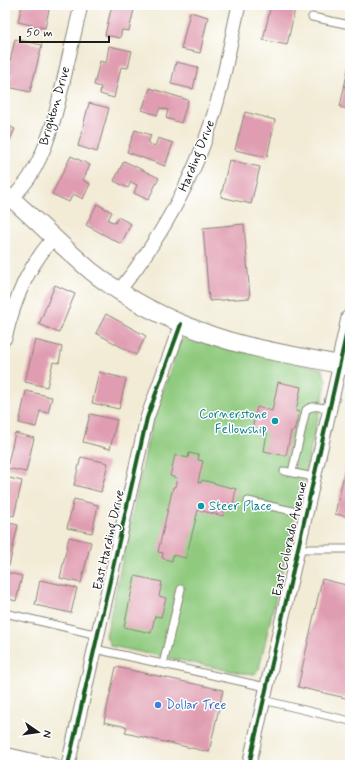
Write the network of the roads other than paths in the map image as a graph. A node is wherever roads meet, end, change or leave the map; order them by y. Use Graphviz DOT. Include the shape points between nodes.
graph roads {
  1 [pos="81,5"];
  2 [pos="239,5"];
  3 [pos="312,17"];
  4 [pos="350,25"];
  5 [pos="9,197"];
  6 [pos="54,237"];
  7 [pos="119,291"];
  8 [pos="350,318"];
  9 [pos="181,324"];
  10 [pos="5,338"];
  11 [pos="345,366"];
  12 [pos="330,409"];
  13 [pos="314,477"];
  14 [pos="248,501"];
  15 [pos="306,514"];
  16 [pos="298,549"];
  17 [pos="350,549"];
  18 [pos="181,589"];
  19 [pos="5,613"];
  20 [pos="98,635"];
  21 [pos="95,649"];
  22 [pos="163,664"];
  23 [pos="266,687"];
  24 [pos="263,700"];
  25 [pos="350,721"];
  26 [pos="5,754"];
  27 [pos="27,762"];
  28 [pos="53,765"];
  29 [pos="68,765"];
  30 [pos="249,765"];
  1 -- 5 [label="street, Brighton Drive" via="59,101 44,150 28,178"];
  2 -- 7 [label="street, Harding Drive" via="218,100 193,171 163,226"];
  3 -- 4 [label="lane"];
  5 -- 6 [label="street"];
  6 -- 7 [label="street" via="92,272"];
  6 -- 10 [label="street" via="30,268 13,308"];
  7 -- 9 [label="street"];
  8 -- 11 [label="street, East Colorado Avenue"];
  9 -- 11 [label="street" via="212,336 251,346"];
  9 -- 20 [label="street, East Harding Drive" via="147,418"];
  11 -- 12 [label="street, East Colorado Avenue"];
  12 -- 13 [label="street, East Colorado Avenue"];
  12 -- 13 [label="lane" via="310,407 306,410 288,472"];
  13 -- 15 [label="street, East Colorado Avenue"];
  14 -- 15 [label="lane"];
  15 -- 16 [label="street, East Colorado Avenue"];
  16 -- 17 [label="lane"];
  16 -- 23 [label="street, East Colorado Avenue"];
  18 -- 22 [label="lane"];
  19 -- 20 [label="lane"];
  20 -- 21 [label="street, East Harding Drive"];
  21 -- 22 [label="lane"];
  21 -- 29 [label="street, East Harding Drive"];
  22 -- 23 [label="lane"];
  23 -- 24 [label="street, East Colorado Avenue"];
  24 -- 25 [label="lane"];
  24 -- 30 [label="street, East Colorado Avenue"];
  26 -- 27 [label="street"];
  27 -- 28 [label="street"];
}
